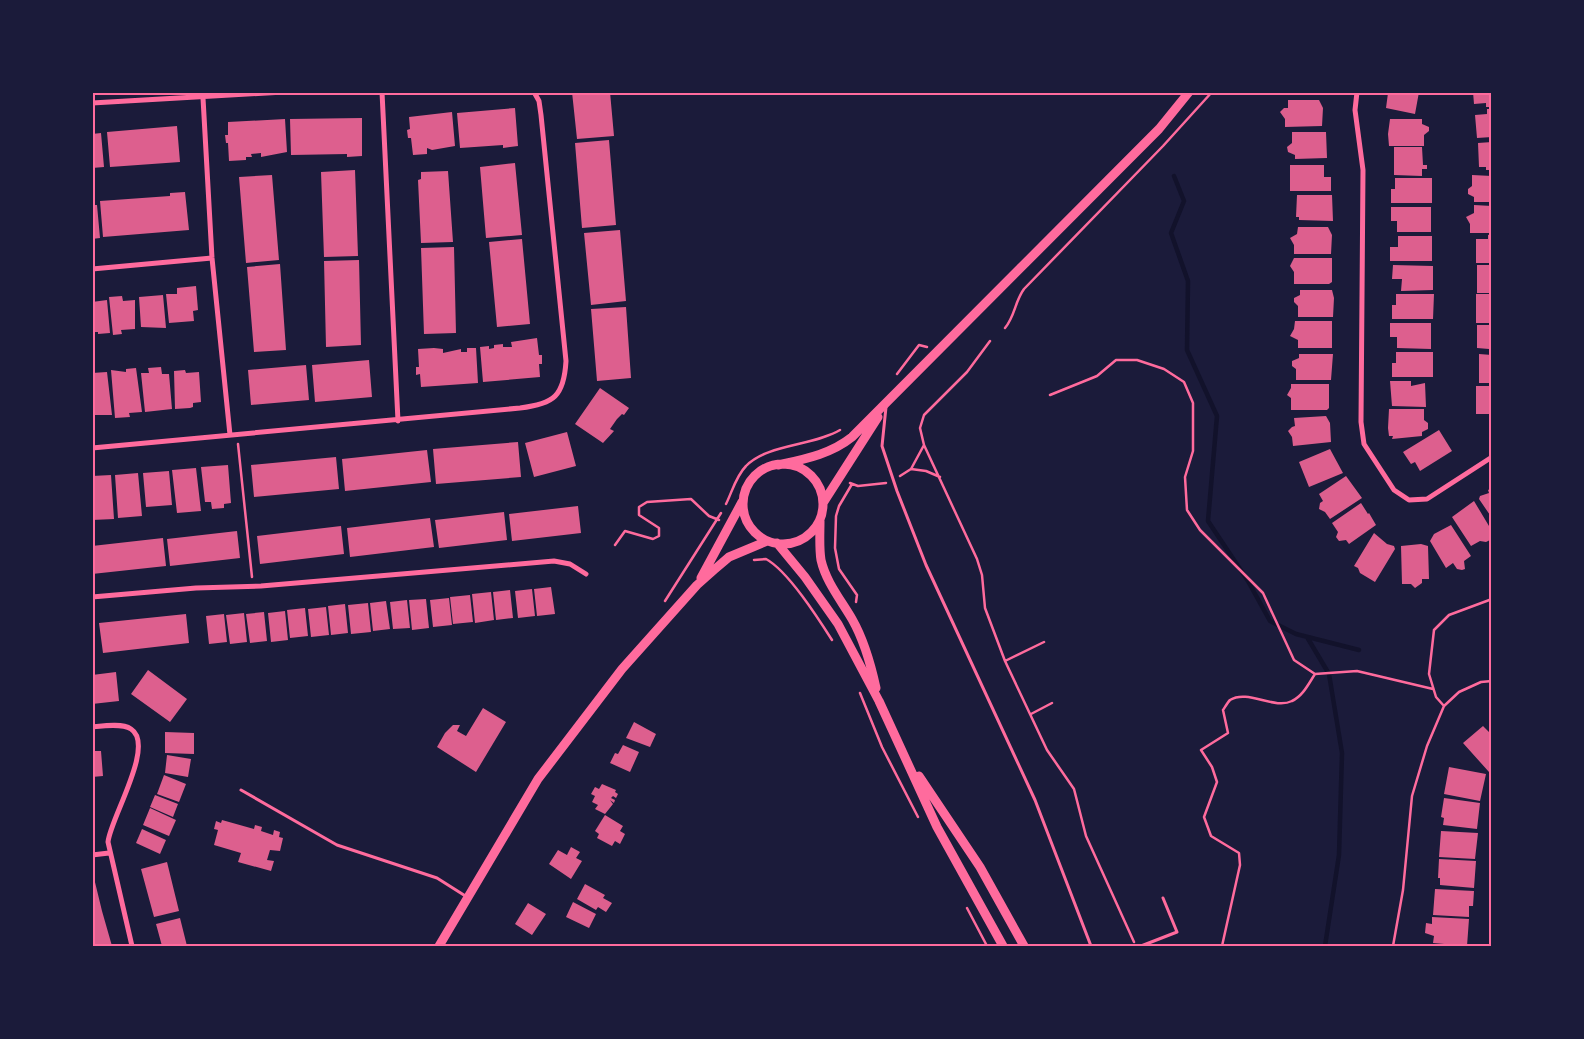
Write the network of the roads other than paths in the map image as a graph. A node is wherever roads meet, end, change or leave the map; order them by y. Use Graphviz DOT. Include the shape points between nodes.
graph roads {
  1 [pos="284,92"];
  2 [pos="382,92"];
  3 [pos="534,92"];
  4 [pos="1190,92"];
  5 [pos="1357,92"];
  6 [pos="203,98"];
  7 [pos="92,102"];
  8 [pos="212,258"];
  9 [pos="92,269"];
  10 [pos="887,404"];
  11 [pos="398,421"];
  12 [pos="230,435"];
  13 [pos="92,448"];
  14 [pos="1492,457"];
  15 [pos="778,465"];
  16 [pos="744,499"];
  17 [pos="823,504"];
  18 [pos="820,520"];
  19 [pos="767,541"];
  20 [pos="777,543"];
  21 [pos="586,574"];
  22 [pos="697,584"];
  23 [pos="92,597"];
  24 [pos="879,701"];
  25 [pos="92,727"];
  26 [pos="904,753"];
  27 [pos="241,790"];
  28 [pos="109,854"];
  29 [pos="92,855"];
  30 [pos="468,897"];
  31 [pos="1163,898"];
  32 [pos="132,946"];
  33 [pos="439,946"];
  34 [pos="1003,946"];
  35 [pos="1024,946"];
  36 [pos="1091,946"];
  37 [pos="1141,946"];
  1 -- 6 [label="street"];
  2 -- 11 [label="street"];
  3 -- 11 [label="street" via="541,115 566,361 562,389 556,397 529,407"];
  4 -- 10 [label="main road" via="1158,129"];
  5 -- 14 [label="street" via="1355,110 1363,170 1361,428 1364,444 1394,490 1409,500 1428,499"];
  6 -- 7 [label="street"];
  6 -- 8 [label="street"];
  8 -- 9 [label="street"];
  8 -- 12 [label="street"];
  10 -- 15 [label="main road" via="841,446"];
  10 -- 17 [label="main road"];
  10 -- 36 [label="lane" via="882,446 893,480 926,565 1035,800"];
  11 -- 12 [label="street"];
  12 -- 13 [label="street"];
  15 -- 16 [label="main road" via="768,467 755,476 746,489"];
  15 -- 17 [label="main road" via="800,468 809,474 819,487"];
  16 -- 19 [label="main road" via="751,528"];
  16 -- 22 [label="main road"];
  17 -- 18 [label="main road"];
  18 -- 20 [label="main road" via="804,538 792,543"];
  18 -- 24 [label="main road" via="822,560 832,588 861,638"];
  19 -- 20 [label="main road"];
  19 -- 22 [label="main road" via="729,557"];
  20 -- 24 [label="main road" via="806,577 838,624"];
  21 -- 23 [label="street" via="570,564 554,561 253,587 196,588"];
  22 -- 30 [label="main road" via="633,656 538,779"];
  24 -- 26 [label="main road"];
  25 -- 28 [label="street" via="125,726 132,729 137,736 139,750 109,834"];
  26 -- 34 [label="main road" via="937,827"];
  26 -- 35 [label="main road" via="980,867"];
  27 -- 30 [label="lane" via="337,845 437,878"];
  28 -- 29 [label="street"];
  28 -- 32 [label="street"];
  30 -- 33 [label="main road"];
  31 -- 37 [label="lane" via="1177,932"];
}
